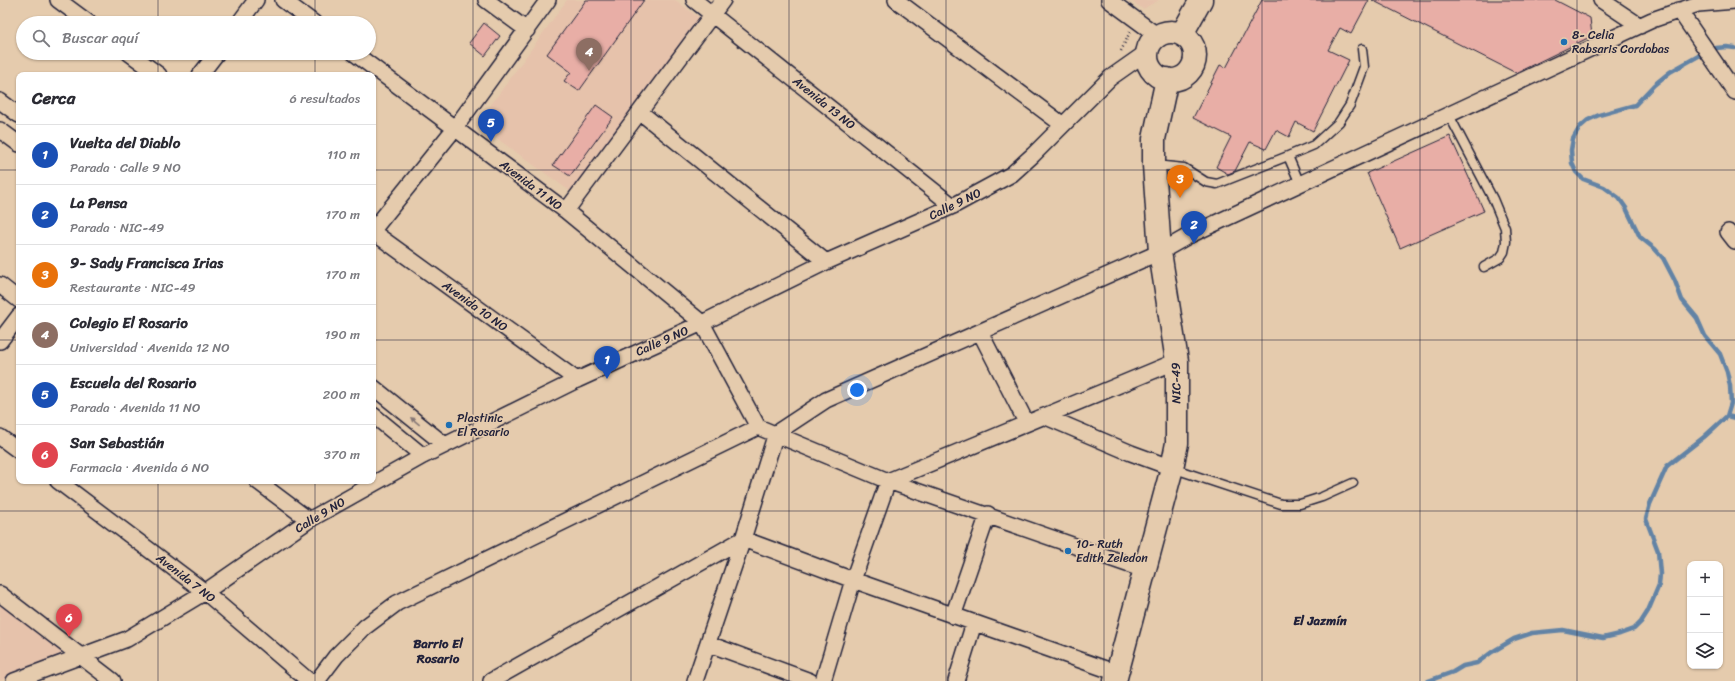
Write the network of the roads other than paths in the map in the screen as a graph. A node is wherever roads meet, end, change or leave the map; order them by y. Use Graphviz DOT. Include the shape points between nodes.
graph roads {
  1 [pos="58,0"];
  2 [pos="256,0"];
  3 [pos="283,0"];
  4 [pos="486,0"];
  5 [pos="548,0"];
  6 [pos="694,0"];
  7 [pos="724,0"];
  8 [pos="896,0"];
  9 [pos="1109,0"];
  10 [pos="1201,0"];
  11 [pos="1601,0"];
  12 [pos="1735,1"];
  13 [pos="1680,10"];
  14 [pos="713,14"];
  15 [pos="80,16"];
  16 [pos="244,16"];
  17 [pos="305,16"];
  18 [pos="1640,26"];
  19 [pos="526,30"];
  20 [pos="1182,34"];
  21 [pos="1152,44"];
  22 [pos="1362,49"];
  23 [pos="139,60"];
  24 [pos="211,60"];
  25 [pos="363,60"];
  26 [pos="155,72"];
  27 [pos="202,72"];
  28 [pos="1167,80"];
  29 [pos="1735,92"];
  30 [pos="0,101"];
  31 [pos="640,112"];
  32 [pos="16,113"];
  33 [pos="1449,115"];
  34 [pos="1063,125"];
  35 [pos="455,128"];
  36 [pos="0,130"];
  37 [pos="16,142"];
  38 [pos="1288,156"];
  39 [pos="1154,165"];
  40 [pos="1300,184"];
  41 [pos="953,206"];
  42 [pos="566,211"];
  43 [pos="376,227"];
  44 [pos="376,233"];
  45 [pos="1160,252"];
  46 [pos="826,262"];
  47 [pos="1484,267"];
  48 [pos="0,285"];
  49 [pos="16,298"];
  50 [pos="16,320"];
  51 [pos="702,323"];
  52 [pos="980,332"];
  53 [pos="0,341"];
  54 [pos="1177,361"];
  55 [pos="577,380"];
  56 [pos="376,389"];
  57 [pos="1044,416"];
  58 [pos="376,417"];
  59 [pos="1026,422"];
  60 [pos="758,427"];
  61 [pos="776,433"];
  62 [pos="0,437"];
  63 [pos="445,445"];
  64 [pos="16,449"];
  65 [pos="424,456"];
  66 [pos="1172,468"];
  67 [pos="888,481"];
  68 [pos="376,483"];
  69 [pos="1353,483"];
  70 [pos="62,484"];
  71 [pos="261,484"];
  72 [pos="374,484"];
  73 [pos="988,514"];
  74 [pos="309,520"];
  75 [pos="743,539"];
  76 [pos="1144,570"];
  77 [pos="853,580"];
  78 [pos="205,592"];
  79 [pos="0,594"];
  80 [pos="953,616"];
  81 [pos="974,623"];
  82 [pos="709,644"];
  83 [pos="81,656"];
  84 [pos="1116,677"];
  85 [pos="14,681"];
  86 [pos="113,681"];
  87 [pos="309,681"];
  88 [pos="317,681"];
  89 [pos="491,681"];
  90 [pos="695,681"];
  91 [pos="810,681"];
  92 [pos="823,681"];
  93 [pos="956,681"];
  1 -- 15 [label="street"];
  2 -- 16 [label="street"];
  3 -- 17 [label="street"];
  4 -- 19 [label="street"];
  5 -- 19 [label="street"];
  6 -- 14 [label="street, Avenida 13 NO"];
  7 -- 14 [label="street"];
  8 -- 34 [label="street"];
  9 -- 21 [label="street" via="1136,19"];
  10 -- 20 [label="street"];
  11 -- 18 [label="street"];
  12 -- 13 [label="street" via="1698,4"];
  13 -- 18 [label="street"];
  13 -- 29 [label="street"];
  14 -- 31 [label="street"];
  14 -- 41 [label="street, Avenida 13 NO"];
  18 -- 33 [label="street"];
  19 -- 35 [label="street"];
  20 -- 21 [label="street" via="1169,32"];
  20 -- 28 [label="street" via="1192,44 1195,59 1188,73"];
  21 -- 28 [label="street" via="1147,58 1151,70"];
  21 -- 34 [label="street, Calle 9 NO" via="1110,78"];
  22 -- 38 [label="lane" via="1364,67 1350,105 1339,122 1314,145"];
  23 -- 26 [label="street"];
  24 -- 27 [label="street"];
  25 -- 35 [label="street, Avenida 11 NO"];
  28 -- 39 [label="street, NIC-49 / NIC-49" via="1154,139"];
  30 -- 32 [label="street"];
  31 -- 42 [label="street"];
  31 -- 46 [label="street"];
  33 -- 40 [label="street"];
  33 -- 47 [label="lane" via="1505,228 1504,252 1500,258"];
  34 -- 41 [label="street, Calle 9 NO" via="1012,174"];
  35 -- 42 [label="street, Avenida 11 NO"];
  35 -- 43 [label="street"];
  36 -- 37 [label="street"];
  38 -- 39 [label="lane" via="1217,184 1206,182 1184,168"];
  38 -- 40 [label="lane"];
  39 -- 45 [label="street, NIC-49 / NIC-49"];
  40 -- 45 [label="street"];
  41 -- 46 [label="street, Calle 9 NO"];
  42 -- 51 [label="street, Avenida 11 NO"];
  44 -- 55 [label="street, Avenida 10 NO"];
  45 -- 52 [label="street"];
  45 -- 54 [label="street, NIC-49 / NIC-49"];
  46 -- 51 [label="street, Calle 9 NO"];
  48 -- 49 [label="street"];
  50 -- 53 [label="street"];
  51 -- 55 [label="street, Calle 9 NO"];
  51 -- 60 [label="street"];
  52 -- 59 [label="street"];
  52 -- 61 [label="street" via="826,400"];
  54 -- 57 [label="street"];
  54 -- 66 [label="street, NIC-49 / NIC-49" via="1177,443"];
  55 -- 63 [label="street, Calle 9 NO"];
  63 -- 56 [label="street, one-way"];
  57 -- 59 [label="street"];
  57 -- 66 [label="street"];
  58 -- 65 [label="street"];
  59 -- 67 [label="street"];
  60 -- 61 [label="street"];
  60 -- 88 [label="street" via="397,603 365,627 336,656"];
  61 -- 67 [label="street"];
  61 -- 75 [label="street"];
  62 -- 64 [label="street"];
  63 -- 65 [label="street, Calle 9 NO"];
  65 -- 68 [label="street, Calle 9 NO"];
  66 -- 69 [label="lane" via="1281,504 1300,504"];
  66 -- 76 [label="street, NIC-49 / NIC-49"];
  67 -- 73 [label="street"];
  67 -- 77 [label="street"];
  70 -- 78 [label="street, Avenida 7 NO"];
  71 -- 74 [label="street"];
  72 -- 74 [label="street, Calle 9 NO"];
  73 -- 76 [label="street"];
  73 -- 80 [label="street"];
  74 -- 78 [label="street, Calle 9 NO"];
  75 -- 77 [label="street"];
  75 -- 82 [label="street"];
  75 -- 89 [label="street"];
  76 -- 84 [label="street, NIC-49 / NIC-49"];
  77 -- 80 [label="street"];
  77 -- 92 [label="street"];
  78 -- 83 [label="street, Calle 9 NO" via="127,639"];
  78 -- 87 [label="street, Avenida 7 NO"];
  79 -- 83 [label="street"];
  80 -- 81 [label="street"];
  81 -- 84 [label="street"];
  81 -- 93 [label="street"];
  82 -- 90 [label="street"];
  82 -- 91 [label="street"];
  83 -- 85 [label="street, Calle 9 NO"];
  83 -- 86 [label="street"];
}
